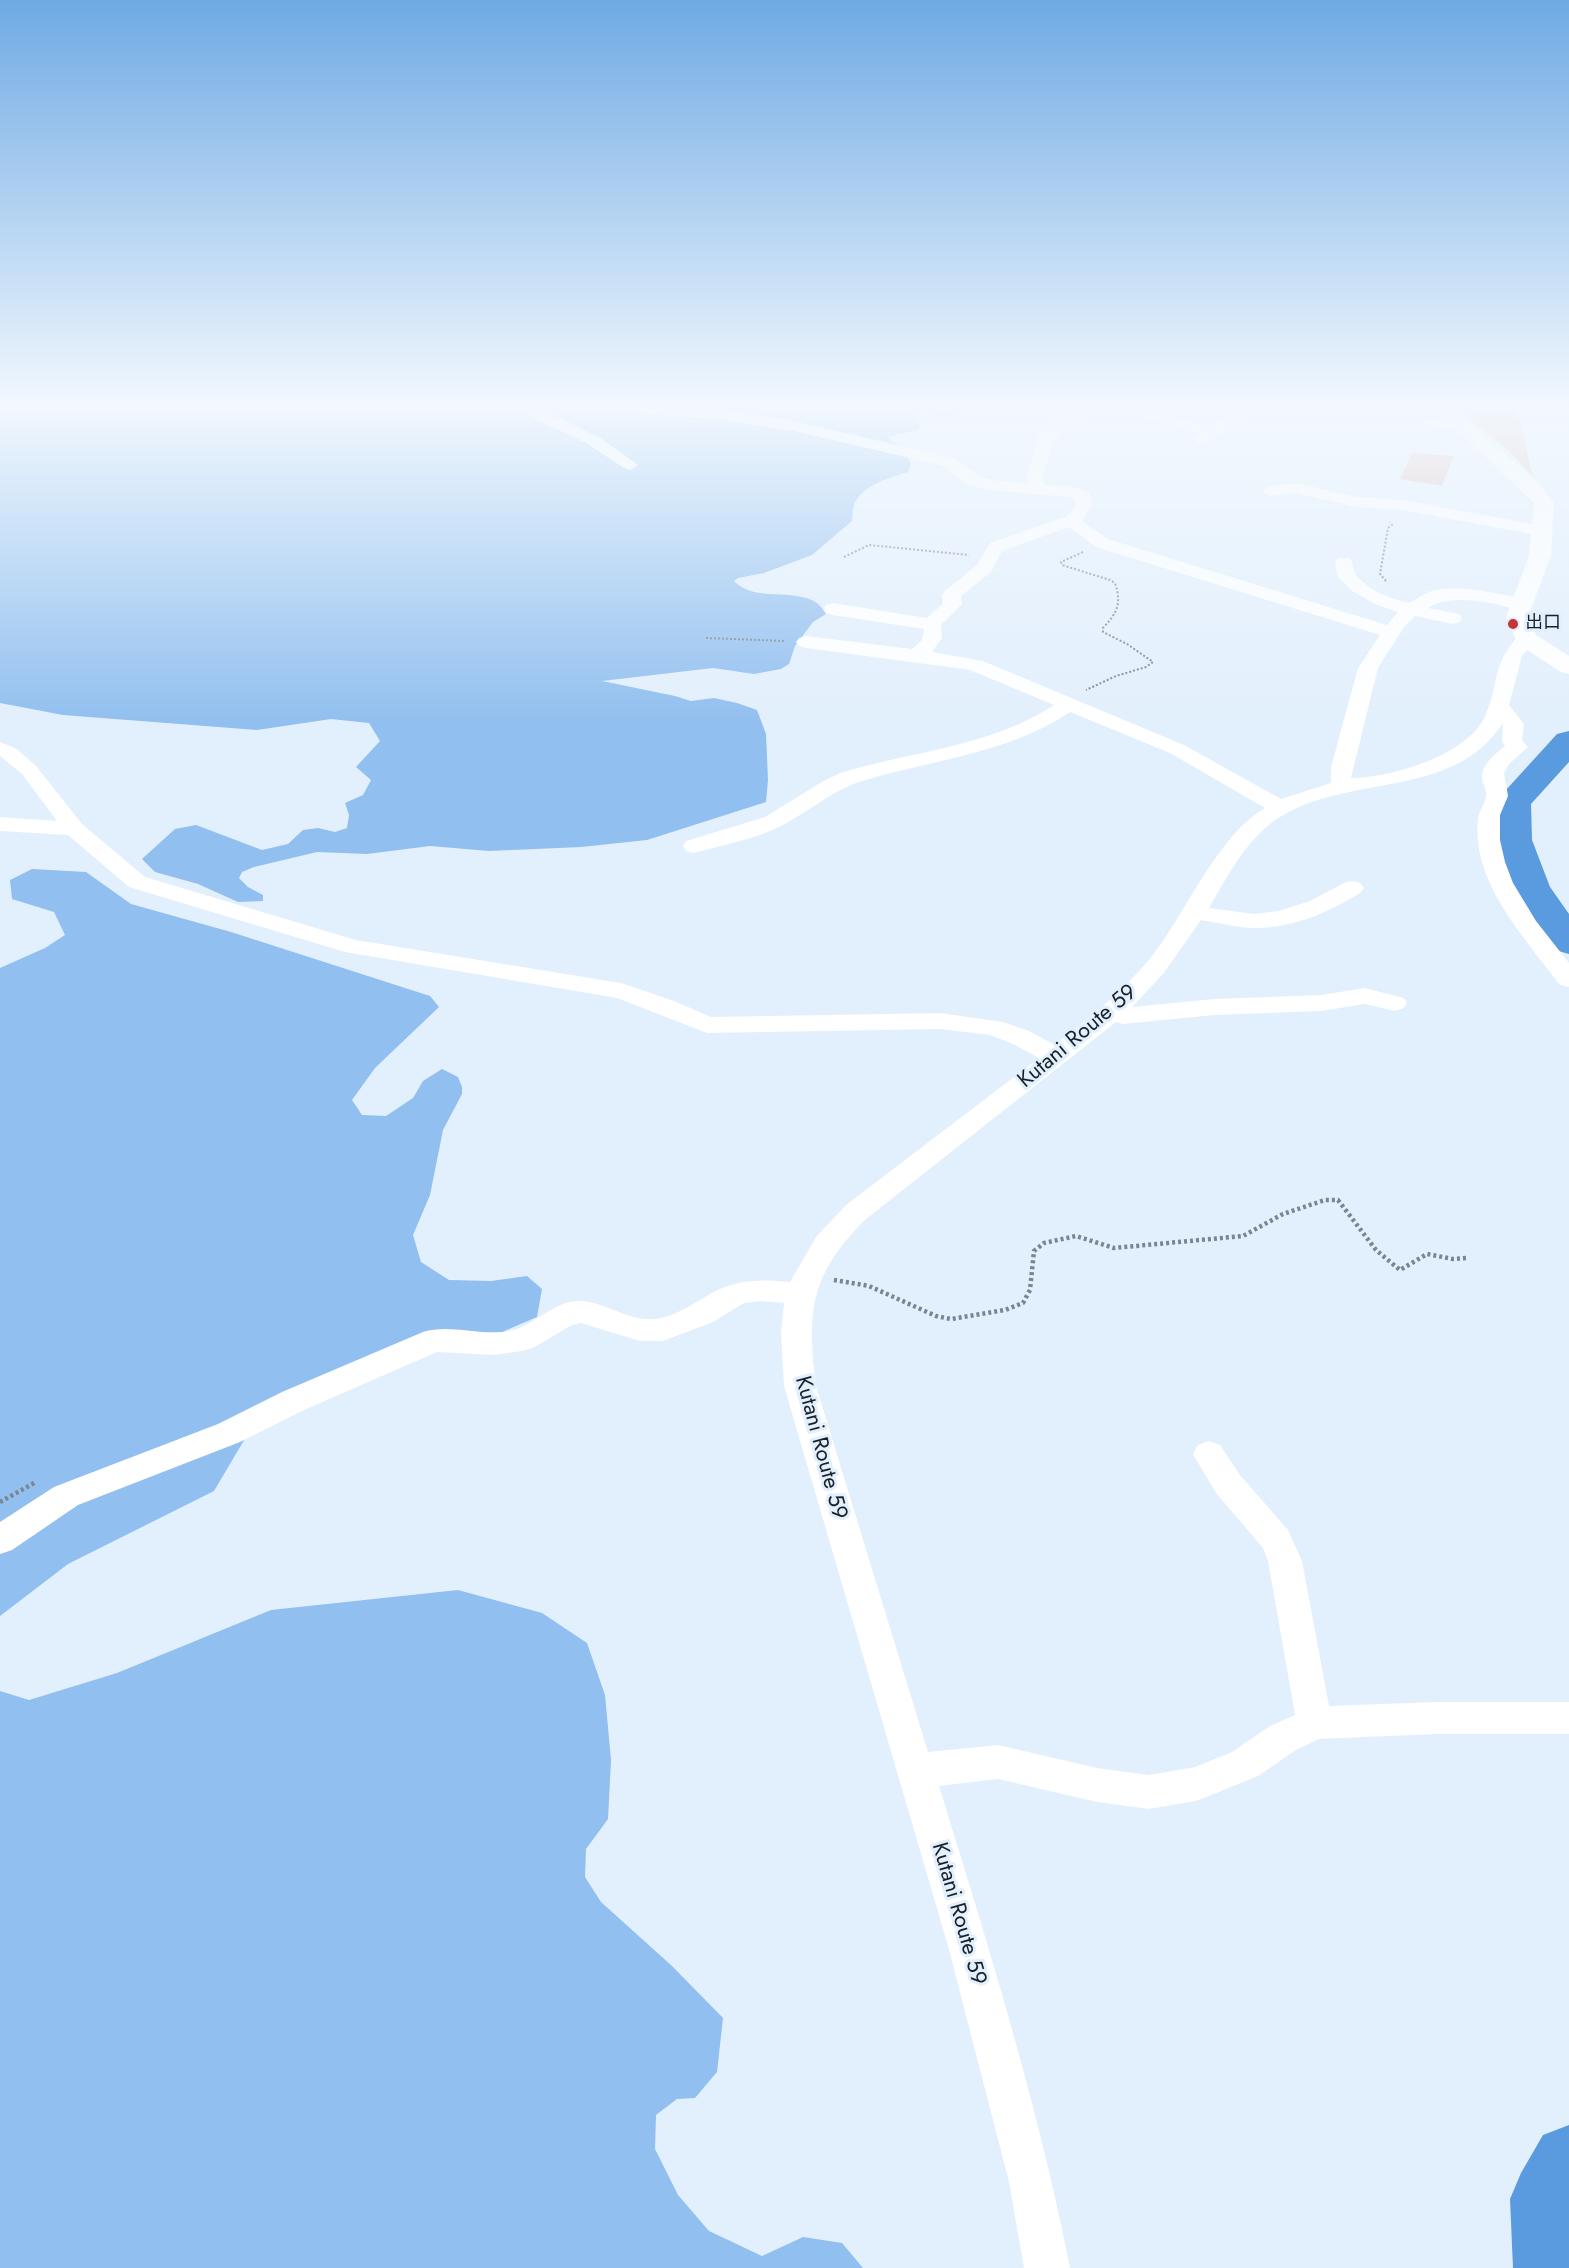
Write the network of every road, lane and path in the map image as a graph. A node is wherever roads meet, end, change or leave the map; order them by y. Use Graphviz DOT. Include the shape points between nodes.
graph roads {
  1 [pos="1081,512"];
  2 [pos="1387,512"];
  3 [pos="1432,512"];
  4 [pos="1544,512"];
  5 [pos="1071,521"];
  6 [pos="1543,531"];
  7 [pos="1102,543"];
  8 [pos="844,557"];
  9 [pos="990,557"];
  10 [pos="1344,562"];
  11 [pos="1521,604"];
  12 [pos="1417,606"];
  13 [pos="833,609"];
  14 [pos="1453,618"];
  15 [pos="931,624"];
  16 [pos="1392,633"];
  17 [pos="706,638"];
  18 [pos="1526,639"];
  19 [pos="806,642"];
  20 [pos="916,656"];
  21 [pos="1569,667"];
  22 [pos="1067,705"];
  23 [pos="1500,707"];
  24 [pos="0,748"];
  25 [pos="1436,765"];
  26 [pos="1494,771"];
  27 [pos="1342,787"];
  28 [pos="1280,807"];
  29 [pos="0,824"];
  30 [pos="74,829"];
  31 [pos="694,846"];
  32 [pos="1352,888"];
  33 [pos="1193,912"];
  34 [pos="1569,980"];
  35 [pos="1395,1003"];
  36 [pos="1112,1013"];
  37 [pos="1057,1057"];
  38 [pos="1467,1258"];
  39 [pos="803,1286"];
  40 [pos="1209,1454"];
  41 [pos="0,1540"];
  42 [pos="1569,1718"];
  43 [pos="1316,1723"];
  44 [pos="915,1771"];
  45 [pos="1047,2268"];
  1 -- 5 [label="street"];
  2 -- 12 [label="path" via="1392,525 1388,528 1380,574"];
  3 -- 6 [label="street"];
  4 -- 6 [label="main road"];
  5 -- 7 [label="street"];
  5 -- 9 [label="street" via="996,547"];
  6 -- 11 [label="main road" via="1540,556"];
  7 -- 16 [label="street"];
  7 -- 22 [label="path" via="1061,562 1062,565 1115,583 1118,608 1104,632 1153,662 1084,691"];
  8 -- 9 [label="path" via="869,545"];
  9 -- 15 [label="street" via="985,568 951,595 953,604"];
  10 -- 12 [label="street" via="1347,577 1389,605"];
  11 -- 12 [label="street" via="1456,595 1436,596"];
  11 -- 18 [label="main road" via="1517,617"];
  12 -- 14 [label="street"];
  12 -- 16 [label="street"];
  13 -- 15 [label="street"];
  15 -- 20 [label="street" via="933,639"];
  16 -- 27 [label="street" via="1368,668 1342,767"];
  17 -- 19 [label="path"];
  18 -- 21 [label="main road"];
  18 -- 23 [label="street, Kutani Route 59" via="1512,655"];
  19 -- 20 [label="street"];
  20 -- 22 [label="street" via="976,665"];
  22 -- 28 [label="street" via="1177,749"];
  22 -- 31 [label="street" via="1039,725 1014,734 849,777 817,792 775,821"];
  23 -- 25 [label="street, Kutani Route 59" via="1490,728 1476,743"];
  23 -- 26 [label="street" via="1514,724 1512,741 1518,747"];
  24 -- 30 [label="street" via="29,770"];
  25 -- 26 [label="street"];
  25 -- 27 [label="street, Kutani Route 59"];
  26 -- 34 [label="street" via="1497,794 1489,817 1490,858 1500,883"];
  27 -- 28 [label="street, Kutani Route 59"];
  28 -- 33 [label="street, Kutani Route 59" via="1250,830"];
  29 -- 30 [label="street"];
  30 -- 37 [label="street" via="137,882 353,947 621,991 707,1025 940,1021 994,1028"];
  32 -- 33 [label="street" via="1340,896 1269,920"];
  33 -- 36 [label="street, Kutani Route 59" via="1146,978"];
  35 -- 36 [label="street" via="1365,996 1321,1003 1214,1007 1123,1016"];
  36 -- 37 [label="street, Kutani Route 59"];
  37 -- 39 [label="street, Kutani Route 59" via="860,1208 826,1245"];
  38 -- 39 [label="path" via="1427,1254 1400,1270 1376,1250 1338,1200 1325,1200 1283,1214 1243,1236 1114,1248 1076,1236 1044,1243 1034,1251 1030,1290 1023,1303 951,1319 936,1317 869,1286 850,1282"];
  39 -- 41 [label="street" via="739,1293 663,1330 640,1330 581,1312 564,1316 522,1340 494,1344 434,1340 229,1433 66,1496"];
  39 -- 44 [label="street, Kutani Route 59" via="796,1332 800,1386"];
  40 -- 43 [label="street" via="1228,1484 1276,1540 1285,1561"];
  42 -- 43 [label="street"];
  43 -- 44 [label="street" via="1283,1738 1245,1764 1196,1784 1149,1792 1097,1785 998,1762"];
  44 -- 45 [label="street, Kutani Route 59" via="1000,2062 1031,2182"];
}
